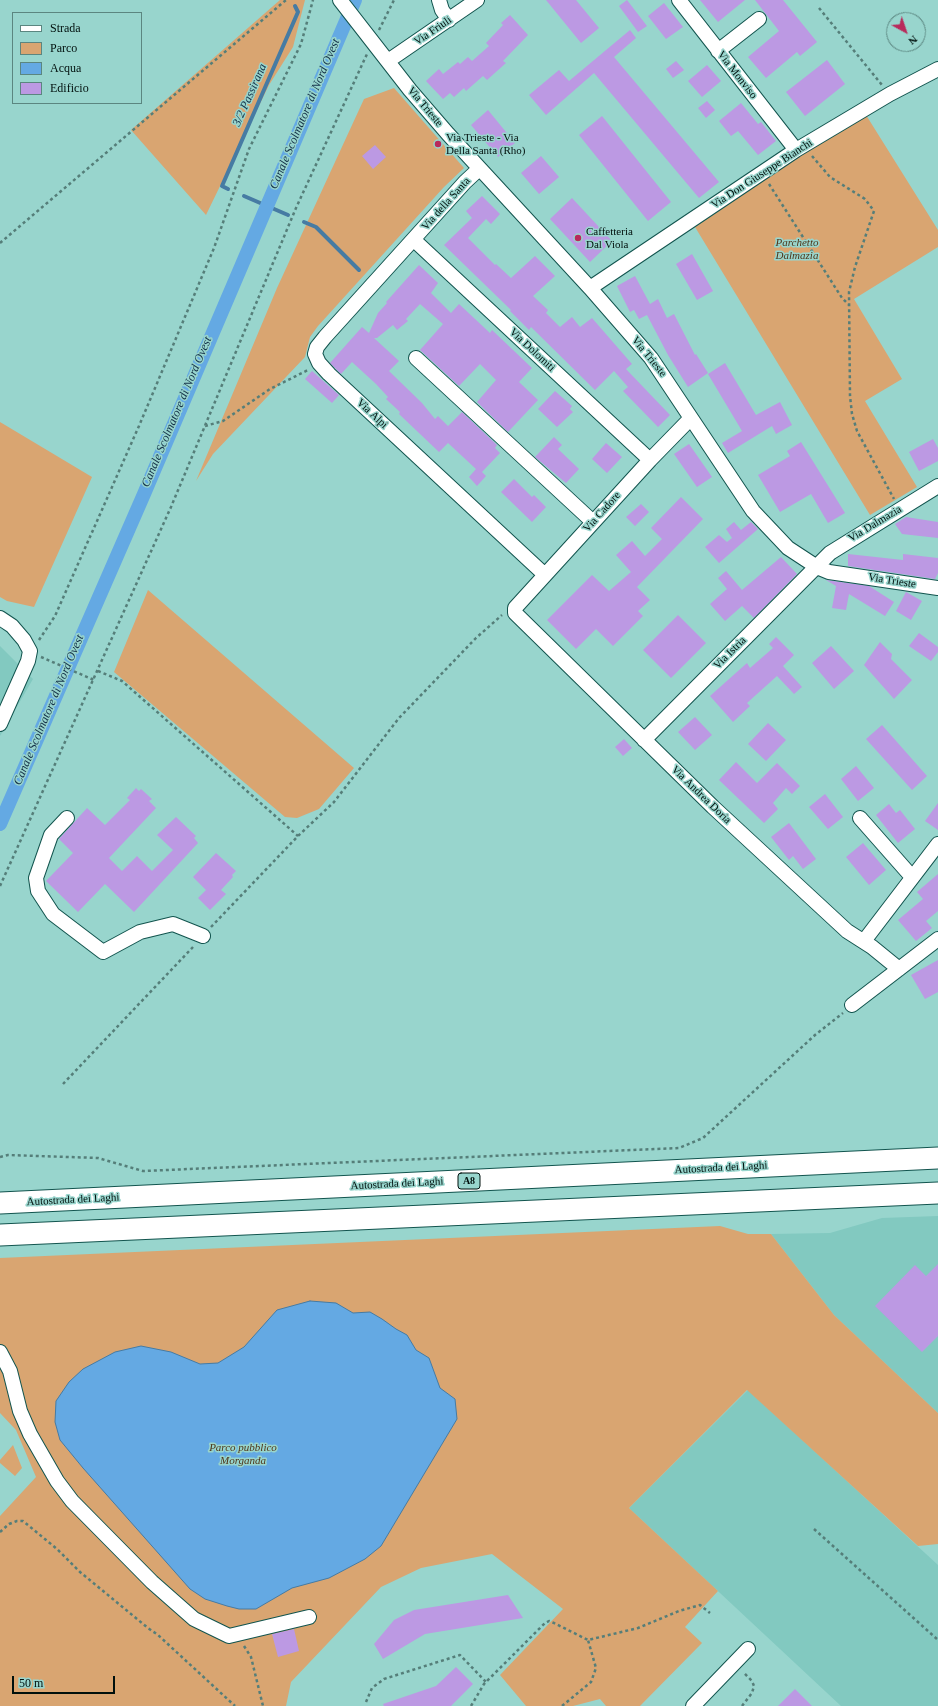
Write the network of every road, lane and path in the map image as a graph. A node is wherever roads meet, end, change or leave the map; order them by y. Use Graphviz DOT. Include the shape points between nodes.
graph roads {
  1 [pos="286,0"];
  2 [pos="313,0"];
  3 [pos="340,0"];
  4 [pos="394,0"];
  5 [pos="439,0"];
  6 [pos="477,0"];
  7 [pos="679,0"];
  8 [pos="820,8"];
  9 [pos="758,19"];
  10 [pos="449,20"];
  11 [pos="371,40"];
  12 [pos="718,51"];
  13 [pos="388,61"];
  14 [pos="938,69"];
  15 [pos="890,94"];
  16 [pos="800,148"];
  17 [pos="479,169"];
  18 [pos="762,174"];
  19 [pos="414,240"];
  20 [pos="0,243"];
  21 [pos="590,288"];
  22 [pos="849,305"];
  23 [pos="416,358"];
  24 [pos="319,363"];
  25 [pos="691,418"];
  26 [pos="205,426"];
  27 [pos="650,460"];
  28 [pos="938,486"];
  29 [pos="895,503"];
  30 [pos="593,522"];
  31 [pos="817,567"];
  32 [pos="545,575"];
  33 [pos="938,588"];
  34 [pos="515,608"];
  35 [pos="0,618"];
  36 [pos="30,651"];
  37 [pos="47,660"];
  38 [pos="98,672"];
  39 [pos="94,680"];
  40 [pos="0,724"];
  41 [pos="644,740"];
  42 [pos="66,818"];
  43 [pos="860,818"];
  44 [pos="298,836"];
  45 [pos="938,844"];
  46 [pos="912,877"];
  47 [pos="0,886"];
  48 [pos="203,936"];
  49 [pos="938,939"];
  50 [pos="864,941"];
  51 [pos="899,969"];
  52 [pos="852,1005"];
  53 [pos="63,1084"];
  54 [pos="0,1158"];
  55 [pos="938,1158"];
  56 [pos="938,1194"];
  57 [pos="0,1203"];
  58 [pos="0,1234"];
  59 [pos="0,1352"];
  60 [pos="814,1529"];
  61 [pos="0,1532"];
  62 [pos="710,1613"];
  63 [pos="309,1617"];
  64 [pos="229,1636"];
  65 [pos="588,1640"];
  66 [pos="938,1640"];
  67 [pos="748,1649"];
  68 [pos="741,1670"];
  69 [pos="486,1682"];
  70 [pos="366,1702"];
  71 [pos="235,1706"];
  72 [pos="263,1706"];
  73 [pos="471,1706"];
  74 [pos="562,1706"];
  75 [pos="693,1706"];
  76 [pos="742,1706"];
  1 -- 20 [label="path"];
  2 -- 36 [label="path" via="301,44 249,149 214,248 139,426 55,616"];
  3 -- 11 [label="street, Via Trieste"];
  4 -- 11 [label="path"];
  5 -- 10 [label="street"];
  6 -- 10 [label="street, Via Friuli"];
  7 -- 12 [label="street, Via Monviso"];
  8 -- 15 [label="path"];
  9 -- 12 [label="street"];
  10 -- 13 [label="street, Via Friuli"];
  11 -- 13 [label="street, Via Trieste"];
  11 -- 26 [label="path" via="296,208"];
  12 -- 16 [label="street, Via Monviso"];
  13 -- 17 [label="street, Via Trieste" via="433,118"];
  14 -- 15 [label="street, Via Don Giuseppe Bianchi"];
  15 -- 16 [label="street, Via Don Giuseppe Bianchi"];
  16 -- 18 [label="street, Via Don Giuseppe Bianchi"];
  16 -- 22 [label="path" via="830,177 865,199 874,211 851,281"];
  17 -- 19 [label="street, Via della Santa"];
  17 -- 21 [label="street, Via Trieste"];
  18 -- 21 [label="street, Via Don Giuseppe Bianchi"];
  18 -- 22 [label="path"];
  19 -- 24 [label="street" via="317,347 315,354"];
  19 -- 27 [label="street, Via Dolomiti"];
  21 -- 25 [label="street, Via Trieste" via="651,358"];
  22 -- 29 [label="path" via="852,414 865,448"];
  23 -- 30 [label="street"];
  24 -- 26 [label="path" via="270,389 223,421"];
  24 -- 32 [label="street, Via Alpi"];
  25 -- 27 [label="street, Via Cadore"];
  25 -- 31 [label="street, Via Trieste" via="753,511 788,548"];
  26 -- 38 [label="path"];
  27 -- 30 [label="street, Via Cadore"];
  28 -- 31 [label="street, Via Dalmazia" via="848,540 830,553"];
  30 -- 32 [label="street, Via Cadore"];
  31 -- 33 [label="street, Via Trieste" via="829,572"];
  31 -- 41 [label="street, Via Istria"];
  32 -- 34 [label="street, Via Cadore"];
  34 -- 41 [label="street, Via Andrea Doria" via="515,613 523,623"];
  34 -- 44 [label="path" via="499,617 476,638 399,718 334,802"];
  35 -- 36 [label="street" via="12,626"];
  36 -- 40 [label="street"];
  37 -- 39 [label="path"];
  38 -- 39 [label="path"];
  38 -- 44 [label="path" via="122,681"];
  39 -- 47 [label="path"];
  41 -- 50 [label="street, Via Andrea Doria" via="847,931"];
  42 -- 48 [label="street" via="51,835 36,878 38,891 53,914 104,952 140,932 173,924"];
  43 -- 46 [label="street"];
  44 -- 48 [label="path"];
  45 -- 46 [label="street"];
  46 -- 50 [label="street"];
  48 -- 53 [label="path"];
  49 -- 51 [label="street"];
  50 -- 51 [label="street, Via Andrea Doria"];
  51 -- 52 [label="street"];
  52 -- 54 [label="path" via="815,1035 704,1138 680,1148 144,1172 98,1158 8,1155"];
  55 -- 57 [label="highway, Autostrada dei Laghi / A8"];
  56 -- 58 [label="highway"];
  59 -- 64 [label="street" via="10,1371 20,1411 30,1434 53,1476 72,1501 152,1582 194,1619"];
  60 -- 66 [label="path"];
  61 -- 71 [label="path" via="9,1524 23,1522 158,1635"];
  62 -- 65 [label="path" via="700,1605 678,1611 638,1628"];
  63 -- 64 [label="street"];
  64 -- 72 [label="path" via="248,1650"];
  65 -- 69 [label="path" via="554,1623 545,1623"];
  65 -- 74 [label="path" via="596,1668 591,1682"];
  67 -- 75 [label="street"];
  68 -- 76 [label="path" via="754,1686"];
  69 -- 70 [label="path" via="460,1655 384,1678 372,1688"];
  69 -- 73 [label="path"];
}
